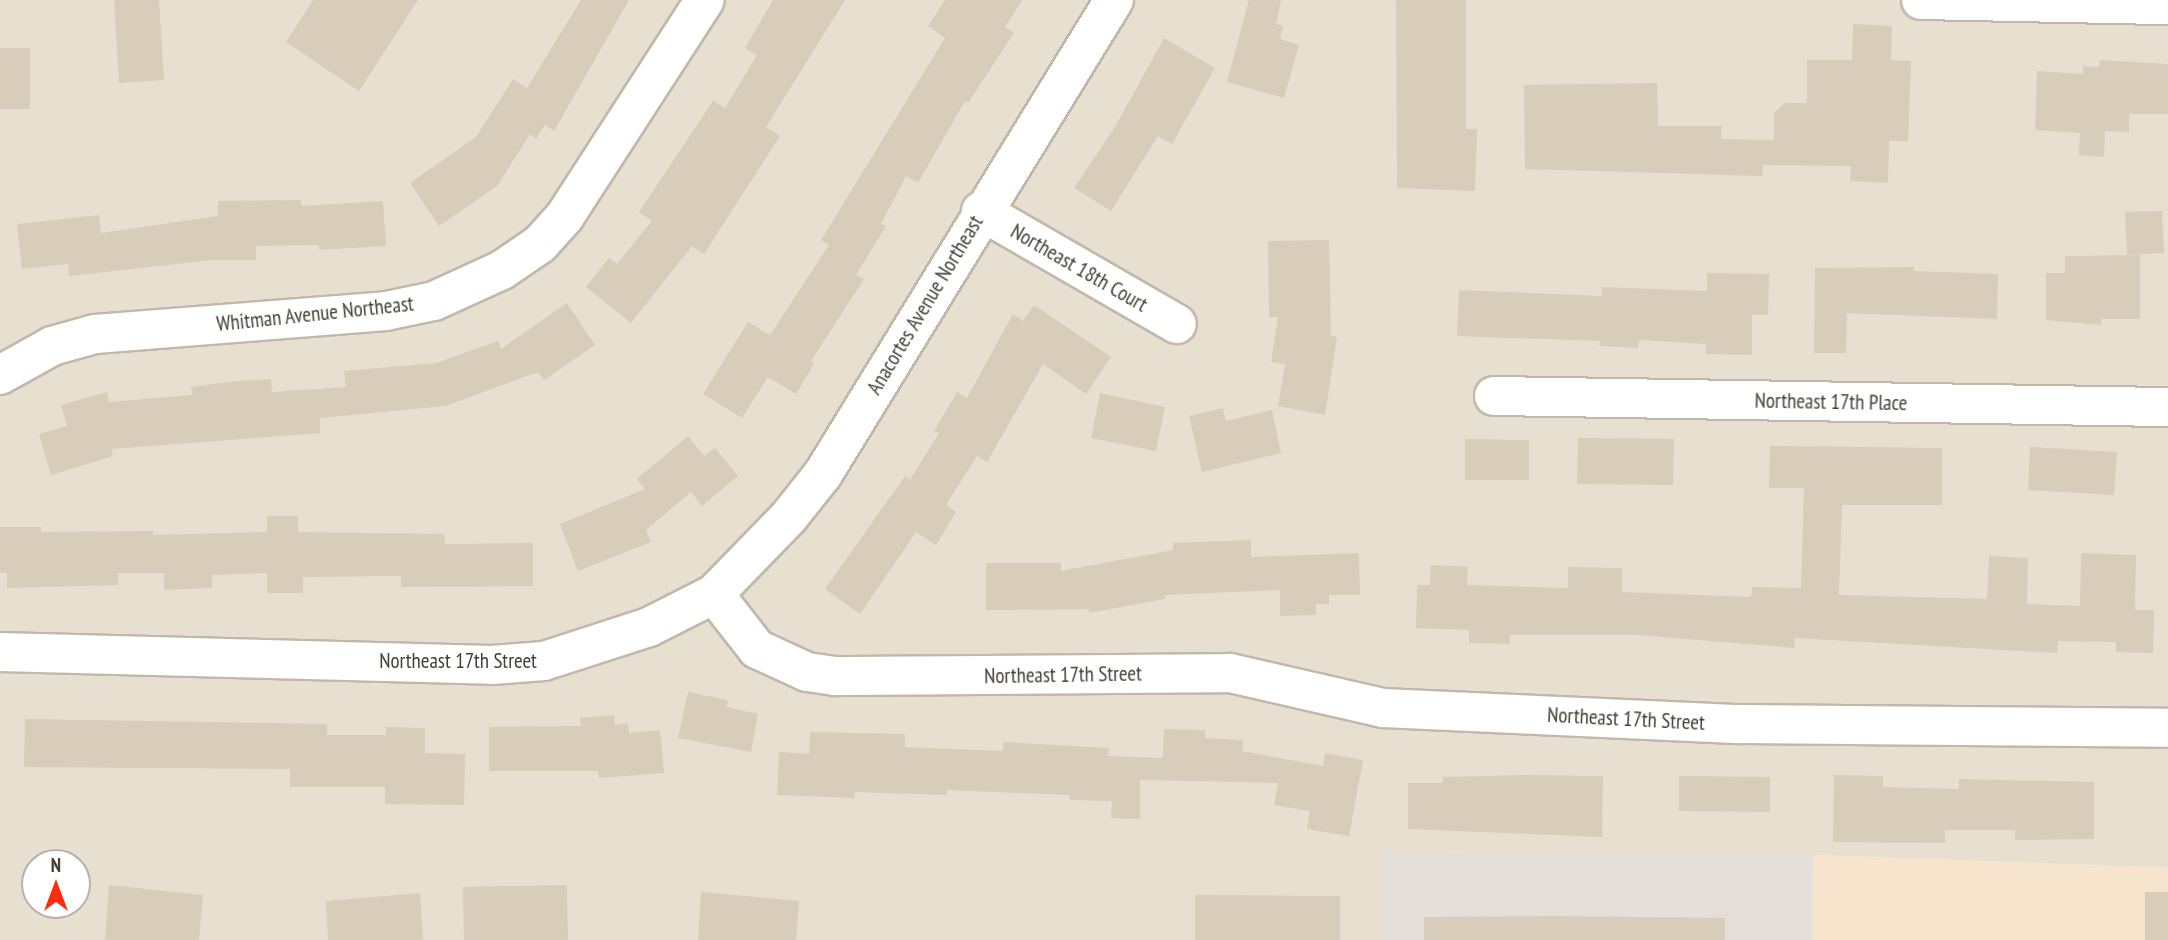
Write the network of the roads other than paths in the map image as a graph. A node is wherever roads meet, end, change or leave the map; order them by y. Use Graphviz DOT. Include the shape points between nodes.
graph roads {
  1 [pos="705,0"];
  2 [pos="1114,0"];
  3 [pos="1921,0"];
  4 [pos="2168,5"];
  5 [pos="981,211"];
  6 [pos="1177,324"];
  7 [pos="0,375"];
  8 [pos="1494,396"];
  9 [pos="2168,407"];
  10 [pos="714,594"];
  11 [pos="0,652"];
  12 [pos="2168,728"];
  1 -- 7 [label="street, Whitman Avenue Northeast" via="565,216 540,244 502,271 434,300 386,310 95,334 52,346"];
  2 -- 5 [label="street, Anacortes Avenue Northeast"];
  3 -- 4 [label="street"];
  5 -- 6 [label="street, Northeast 18th Court"];
  5 -- 10 [label="street, Anacortes Avenue Northeast" via="823,474 788,518"];
  8 -- 9 [label="street, Northeast 17th Place"];
  10 -- 11 [label="street, Northeast 17th Street" via="649,627 544,661 492,665"];
  10 -- 12 [label="street, Northeast 17th Street" via="757,649 807,672 834,676 1230,673 1383,708 1741,724"];
}
